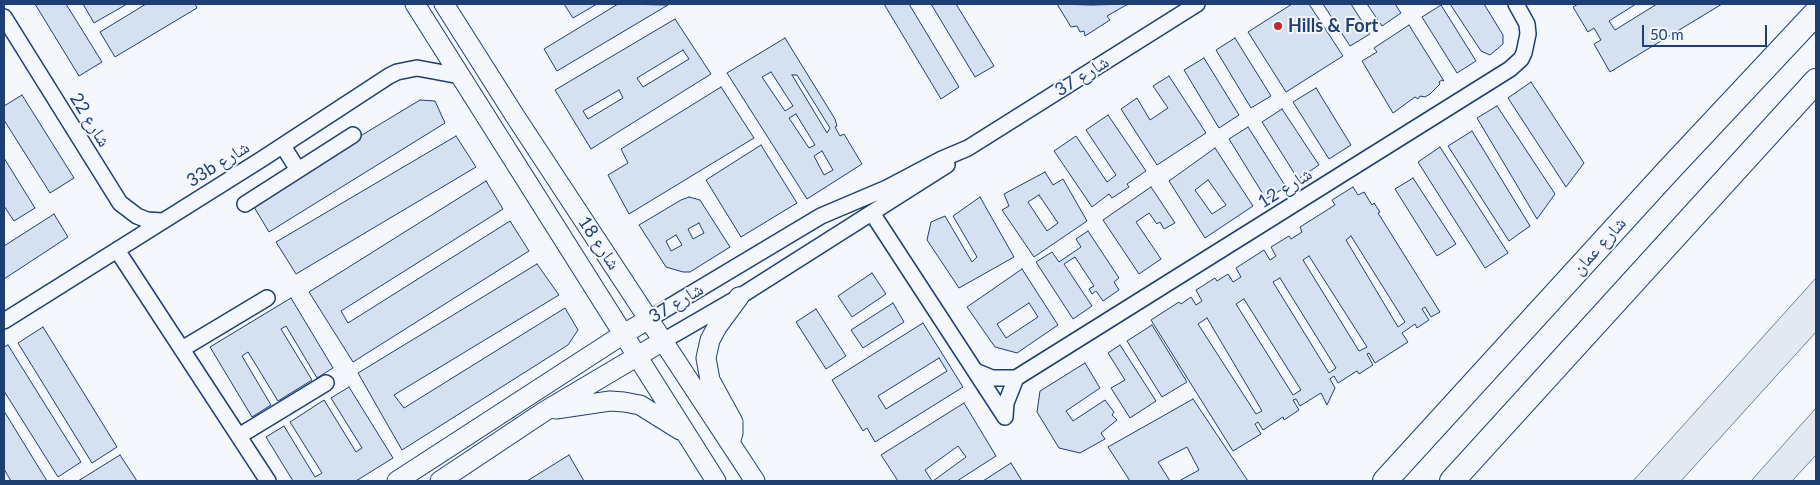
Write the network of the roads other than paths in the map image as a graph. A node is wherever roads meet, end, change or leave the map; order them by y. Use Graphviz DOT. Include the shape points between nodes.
graph roads {
  1 [pos="415,4"];
  2 [pos="444,4"];
  3 [pos="1197,4"];
  4 [pos="1516,4"];
  5 [pos="1816,13"];
  6 [pos="4,17"];
  7 [pos="460,76"];
  8 [pos="1816,81"];
  9 [pos="353,135"];
  10 [pos="282,146"];
  11 [pos="968,148"];
  12 [pos="298,170"];
  13 [pos="245,204"];
  14 [pos="872,213"];
  15 [pos="162,221"];
  16 [pos="117,250"];
  17 [pos="739,297"];
  18 [pos="267,298"];
  19 [pos="649,319"];
  20 [pos="4,321"];
  21 [pos="622,335"];
  22 [pos="664,341"];
  23 [pos="182,349"];
  24 [pos="637,357"];
  25 [pos="975,371"];
  26 [pos="1016,378"];
  27 [pos="326,382"];
  28 [pos="545,411"];
  29 [pos="685,434"];
  30 [pos="239,436"];
  31 [pos="730,443"];
  32 [pos="448,478"];
  33 [pos="264,480"];
  34 [pos="397,481"];
  35 [pos="716,481"];
  36 [pos="755,481"];
  37 [pos="1385,481"];
  38 [pos="1452,481"];
  1 -- 7 [label="street, شارع 18"];
  2 -- 19 [label="street, شارع 18"];
  3 -- 11 [label="street, شارع 37"];
  4 -- 26 [label="street, شارع 12" via="1527,24 1528,34 1521,59 1510,69"];
  5 -- 37 [label="main road, شارع عمان"];
  6 -- 15 [label="street, شارع 22" via="120,204 146,220"];
  7 -- 10 [label="street, 33b شارع" via="417,68 397,72"];
  7 -- 21 [label="street, شارع 18"];
  8 -- 38 [label="main road"];
  9 -- 12 [label="street"];
  10 -- 12 [label="street"];
  10 -- 15 [label="street, 33b شارع"];
  11 -- 14 [label="street, شارع 37"];
  11 -- 19 [label="street, شارع 37" via="821,216"];
  12 -- 13 [label="street"];
  14 -- 17 [label="street, شارع 37"];
  14 -- 25 [label="street"];
  15 -- 16 [label="street, 33b شارع"];
  16 -- 20 [label="street, 33b شارع"];
  16 -- 23 [label="street"];
  17 -- 22 [label="street, شارع 37"];
  17 -- 31 [label="street" via="717,327 706,358 710,380 733,422"];
  18 -- 23 [label="street"];
  19 -- 21 [label="street, شارع 37"];
  19 -- 22 [label="street, شارع 18"];
  21 -- 24 [label="street, شارع 18"];
  21 -- 34 [label="street, شارع 37"];
  22 -- 24 [label="street, شارع 37"];
  22 -- 31 [label="street, شارع 18"];
  23 -- 30 [label="street"];
  24 -- 28 [label="street, شارع 37"];
  24 -- 29 [label="street, شارع 18"];
  25 -- 26 [label="street" via="992,378"];
  25 -- 26 [label="street" via="1005,417 1006,403"];
  27 -- 30 [label="street"];
  28 -- 29 [label="street" via="610,401 624,402 640,405"];
  28 -- 32 [label="street, شارع 37"];
  29 -- 35 [label="street, شارع 18"];
  30 -- 33 [label="street"];
  31 -- 36 [label="street, شارع 18"];
}
